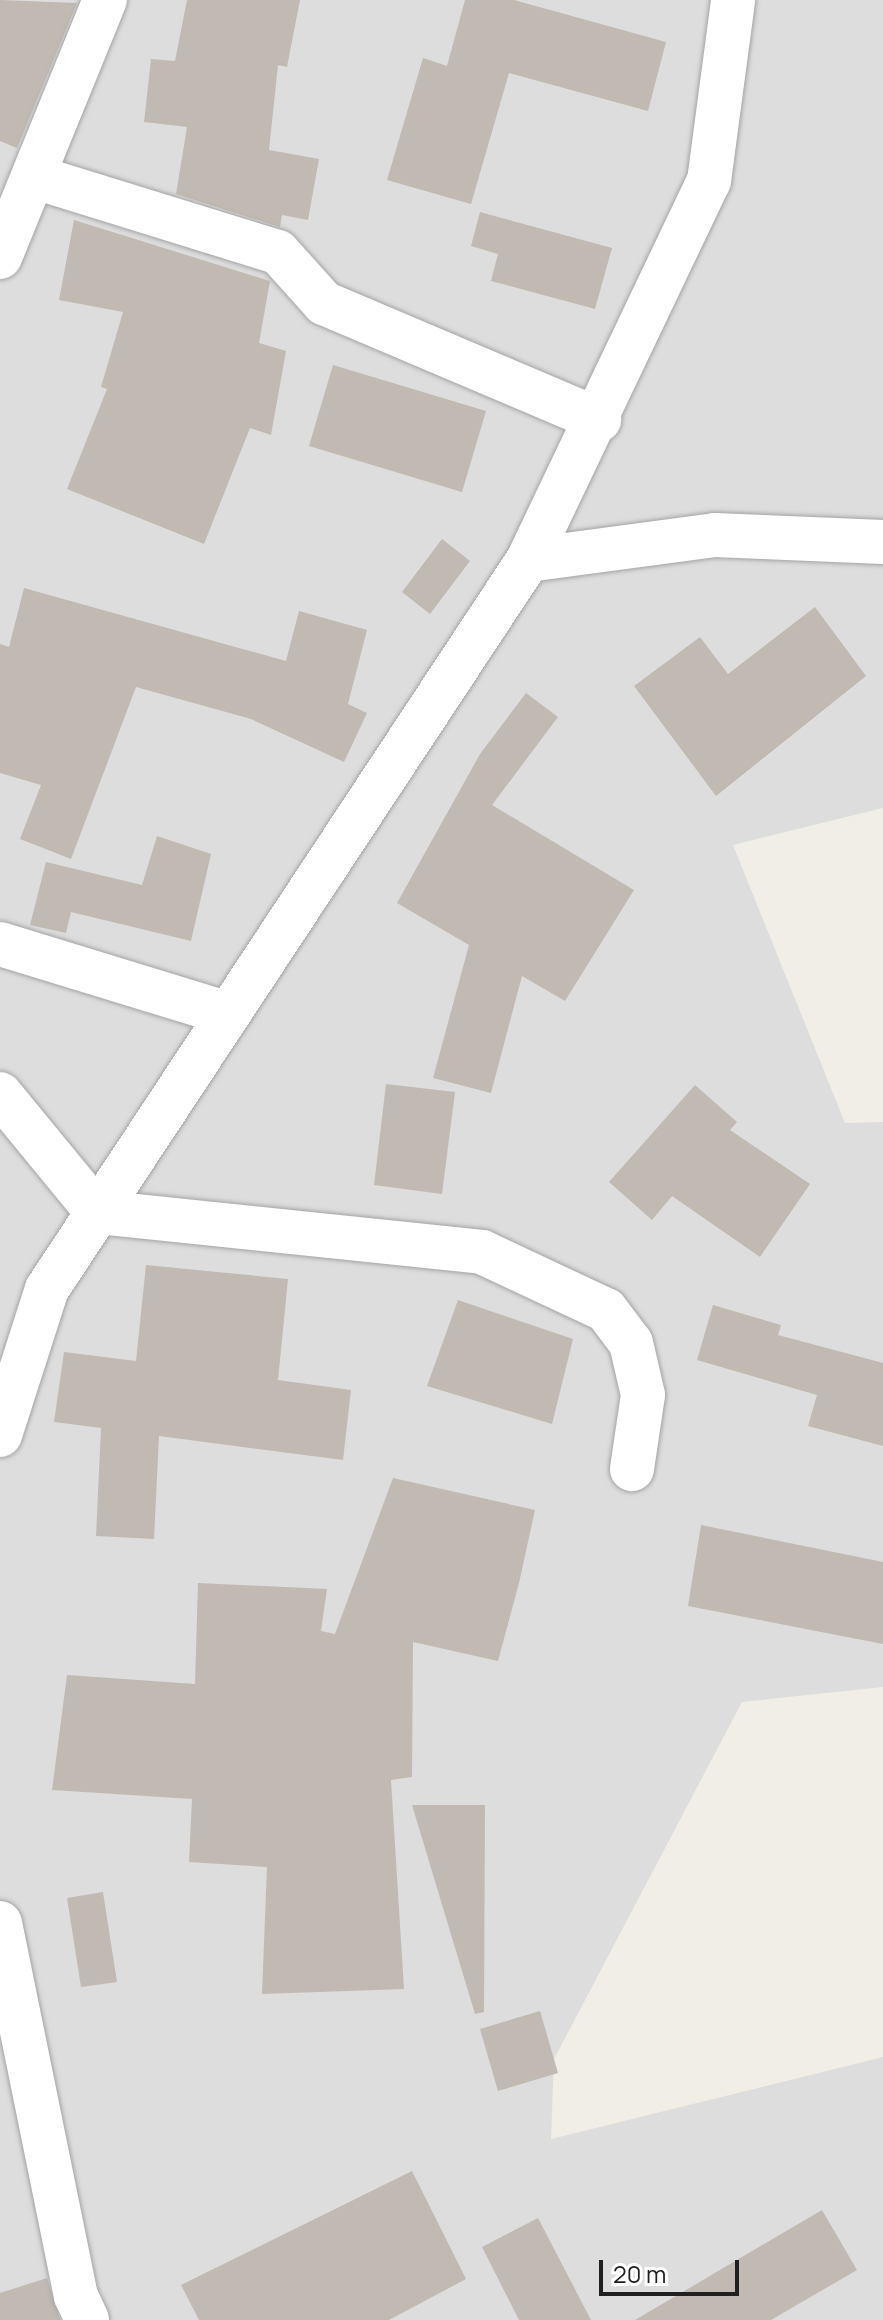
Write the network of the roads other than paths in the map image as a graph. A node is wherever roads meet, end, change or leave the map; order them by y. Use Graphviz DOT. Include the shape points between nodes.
graph roads {
  1 [pos="105,0"];
  2 [pos="733,0"];
  3 [pos="35,177"];
  4 [pos="0,257"];
  5 [pos="599,420"];
  6 [pos="883,542"];
  7 [pos="528,560"];
  8 [pos="0,944"];
  9 [pos="226,1013"];
  10 [pos="0,1094"];
  11 [pos="97,1212"];
  12 [pos="0,1435"];
  13 [pos="632,1469"];
  14 [pos="0,1923"];
  15 [pos="87,2320"];
  1 -- 3 [label="street"];
  2 -- 5 [label="street" via="709,181"];
  3 -- 4 [label="street"];
  3 -- 5 [label="street" via="278,252 324,303"];
  5 -- 7 [label="street"];
  6 -- 7 [label="street" via="715,535"];
  7 -- 9 [label="street"];
  8 -- 9 [label="street"];
  9 -- 11 [label="street"];
  10 -- 11 [label="street"];
  11 -- 12 [label="street" via="47,1289"];
  11 -- 13 [label="street" via="482,1252 532,1269 606,1310 631,1343 643,1395"];
  14 -- 15 [label="street" via="76,2296"];
}
